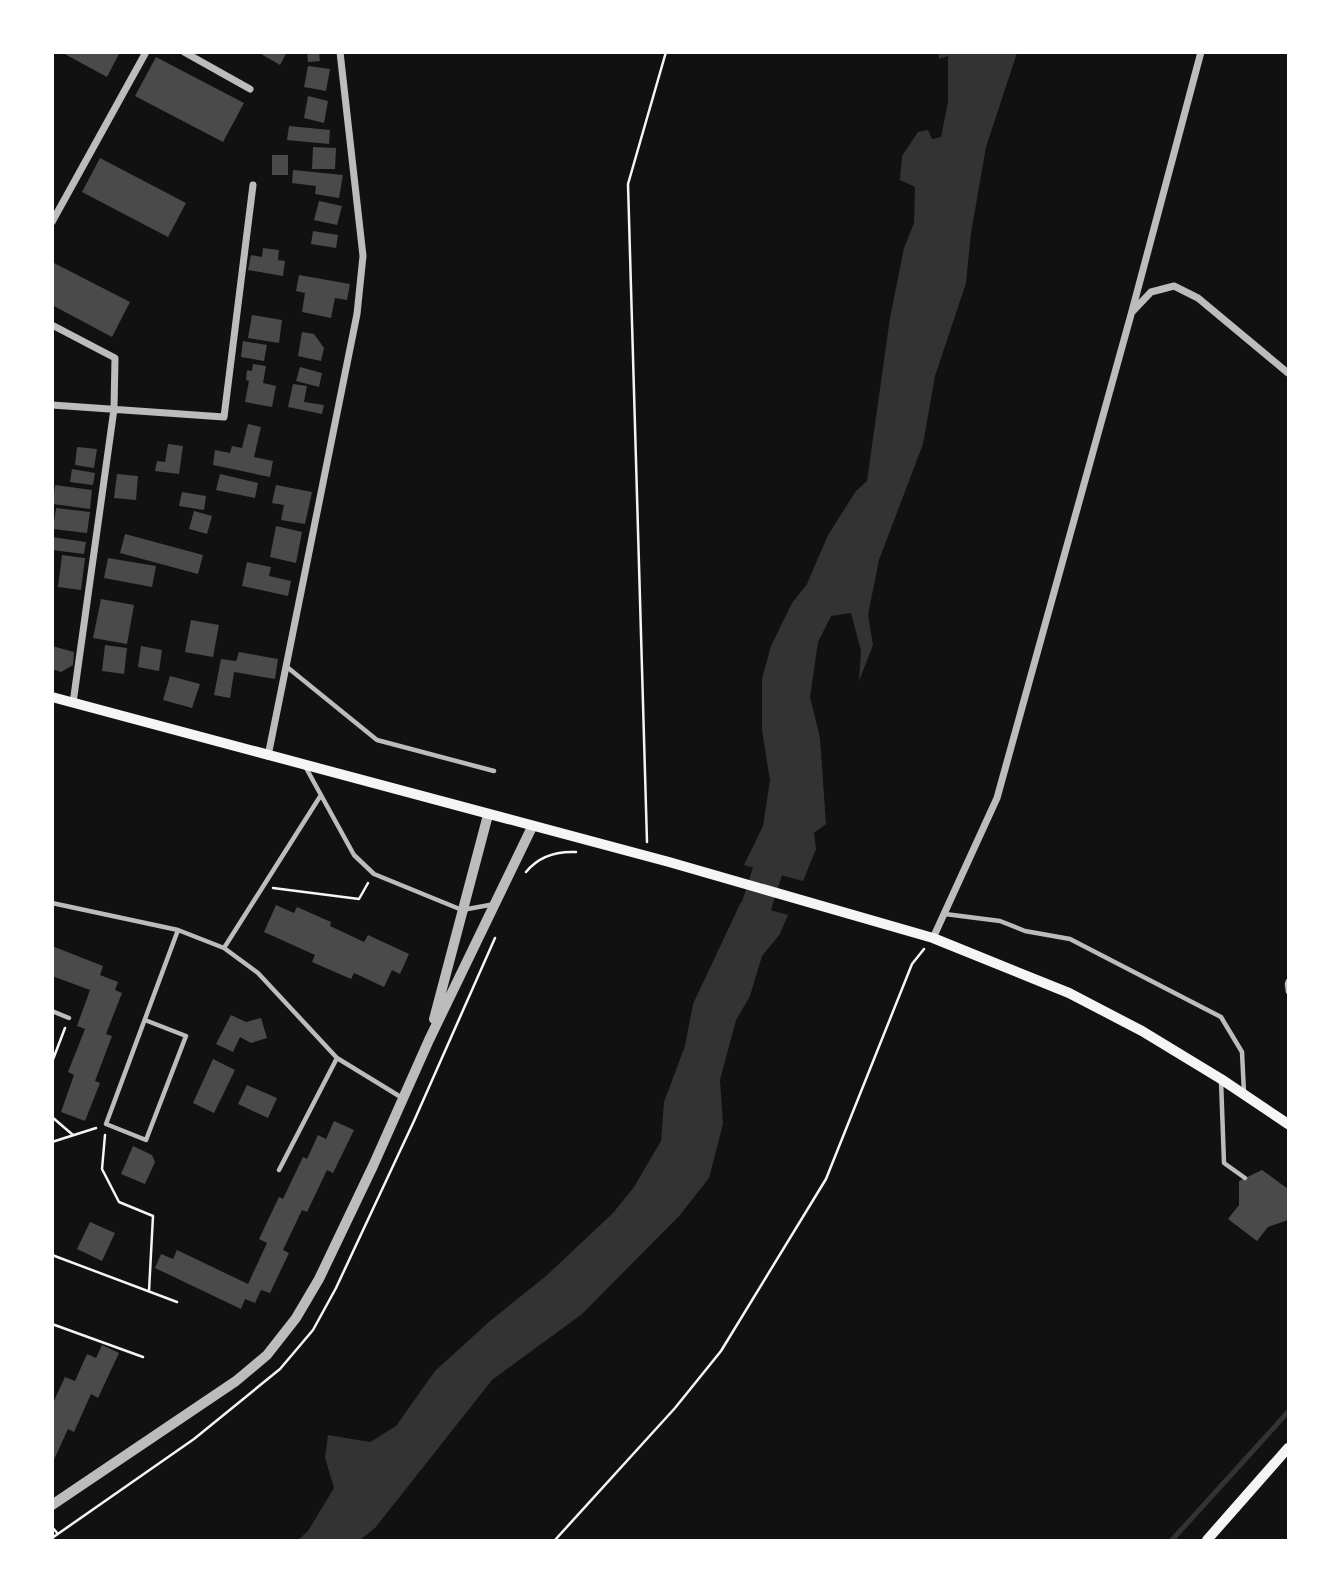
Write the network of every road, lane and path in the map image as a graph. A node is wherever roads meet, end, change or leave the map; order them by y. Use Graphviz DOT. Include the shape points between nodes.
graph roads {
  1 [pos="146,52"];
  2 [pos="184,52"];
  3 [pos="340,52"];
  4 [pos="666,52"];
  5 [pos="1201,52"];
  6 [pos="250,89"];
  7 [pos="253,186"];
  8 [pos="52,222"];
  9 [pos="1132,311"];
  10 [pos="52,325"];
  11 [pos="1289,373"];
  12 [pos="52,405"];
  13 [pos="114,409"];
  14 [pos="286,667"];
  15 [pos="52,697"];
  16 [pos="74,703"];
  17 [pos="268,756"];
  18 [pos="304,766"];
  19 [pos="494,771"];
  20 [pos="321,795"];
  21 [pos="488,815"];
  22 [pos="532,828"];
  23 [pos="647,857"];
  24 [pos="374,874"];
  25 [pos="262,887"];
  26 [pos="52,903"];
  27 [pos="495,904"];
  28 [pos="462,910"];
  29 [pos="944,914"];
  30 [pos="178,930"];
  31 [pos="933,938"];
  32 [pos="224,948"];
  33 [pos="1289,981"];
  34 [pos="1289,992"];
  35 [pos="52,1011"];
  36 [pos="69,1018"];
  37 [pos="145,1020"];
  38 [pos="429,1040"];
  39 [pos="337,1058"];
  40 [pos="52,1062"];
  41 [pos="1221,1079"];
  42 [pos="1244,1094"];
  43 [pos="404,1099"];
  44 [pos="52,1117"];
  45 [pos="106,1124"];
  46 [pos="1289,1124"];
  47 [pos="73,1135"];
  48 [pos="52,1142"];
  49 [pos="279,1170"];
  50 [pos="1245,1178"];
  51 [pos="52,1255"];
  52 [pos="149,1291"];
  53 [pos="177,1302"];
  54 [pos="52,1324"];
  55 [pos="143,1357"];
  56 [pos="1289,1448"];
  57 [pos="52,1505"];
  58 [pos="52,1527"];
  59 [pos="58,1534"];
  60 [pos="555,1541"];
  61 [pos="1207,1541"];
  1 -- 8 [label="street"];
  2 -- 6 [label="street"];
  3 -- 14 [label="street" via="363,256 357,314"];
  4 -- 23 [label="path" via="628,184"];
  5 -- 9 [label="street"];
  7 -- 13 [label="street" via="225,417"];
  9 -- 11 [label="street" via="1151,292 1174,286 1198,298"];
  9 -- 29 [label="street" via="997,798"];
  10 -- 13 [label="street" via="115,358"];
  12 -- 13 [label="street"];
  13 -- 16 [label="street"];
  14 -- 17 [label="street"];
  14 -- 19 [label="lane" via="377,740"];
  15 -- 16 [label="main road"];
  16 -- 17 [label="main road"];
  17 -- 18 [label="main road"];
  18 -- 20 [label="lane"];
  18 -- 21 [label="main road"];
  20 -- 24 [label="lane" via="354,855"];
  20 -- 25 [label="lane"];
  21 -- 22 [label="main road"];
  21 -- 28 [label="street"];
  22 -- 23 [label="main road"];
  22 -- 27 [label="street"];
  23 -- 31 [label="main road"];
  24 -- 25 [label="path" via="359,899"];
  24 -- 28 [label="lane"];
  25 -- 32 [label="lane"];
  26 -- 30 [label="lane"];
  27 -- 28 [label="lane"];
  27 -- 38 [label="street"];
  28 -- 38 [label="street"];
  29 -- 31 [label="street"];
  29 -- 42 [label="lane" via="1000,921 1070,939 1221,1017 1242,1052"];
  30 -- 32 [label="lane"];
  30 -- 37 [label="lane"];
  31 -- 41 [label="main road" via="1069,993"];
  31 -- 60 [label="path" via="912,964 826,1179 721,1351 675,1409"];
  32 -- 39 [label="lane" via="258,973"];
  33 -- 34 [label="lane"];
  35 -- 36 [label="lane"];
  36 -- 40 [label="path"];
  37 -- 45 [label="lane"];
  37 -- 45 [label="lane" via="186,1036 146,1140"];
  38 -- 43 [label="street"];
  39 -- 43 [label="lane"];
  39 -- 49 [label="lane"];
  41 -- 42 [label="main road"];
  41 -- 50 [label="lane" via="1224,1163"];
  42 -- 46 [label="main road"];
  43 -- 57 [label="street" via="319,1279 267,1355 192,1412"];
  44 -- 47 [label="path"];
  45 -- 47 [label="path"];
  45 -- 52 [label="path" via="102,1169 119,1202 153,1216"];
  47 -- 48 [label="path"];
  51 -- 52 [label="path"];
  52 -- 53 [label="path"];
  54 -- 55 [label="path"];
  56 -- 61 [label="main road"];
  58 -- 59 [label="path"];
}
